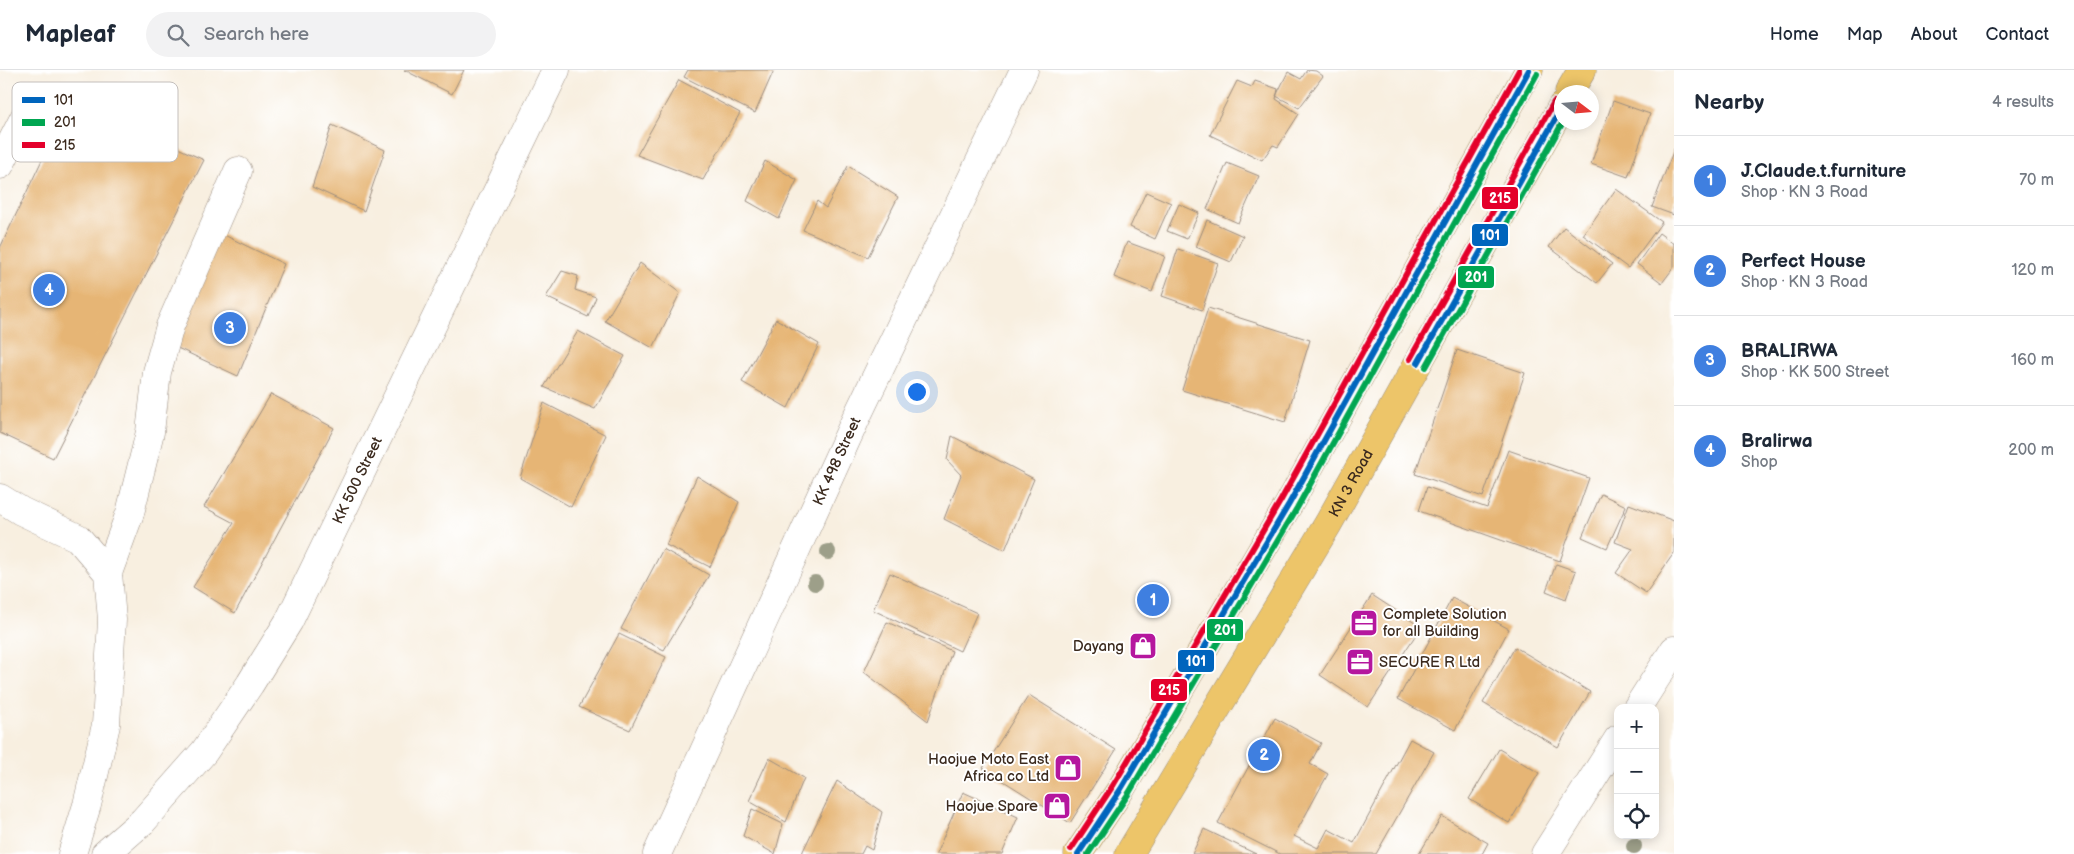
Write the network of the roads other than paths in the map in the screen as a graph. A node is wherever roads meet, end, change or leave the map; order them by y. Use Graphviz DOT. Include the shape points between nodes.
graph roads {
  1 [pos="556,70"];
  2 [pos="1024,70"];
  3 [pos="1529,70"];
  4 [pos="1582,70"];
  5 [pos="1573,85"];
  6 [pos="1554,120"];
  7 [pos="12,142"];
  8 [pos="0,166"];
  9 [pos="238,171"];
  10 [pos="0,498"];
  11 [pos="108,573"];
  12 [pos="1674,650"];
  13 [pos="1640,704"];
  14 [pos="1614,745"];
  15 [pos="72,854"];
  16 [pos="105,854"];
  17 [pos="657,854"];
  18 [pos="1078,854"];
  19 [pos="1129,854"];
  20 [pos="1545,854"];
  1 -- 16 [label="street, KK 500 Street" via="289,621 204,752 143,821"];
  2 -- 17 [label="street, KK 498 Street" via="860,410"];
  3 -- 18 [label="highway" via="1289,504 1121,790"];
  4 -- 5 [label="highway"];
  6 -- 19 [label="highway, KN 3 Road" via="1328,524"];
  7 -- 8 [label="street"];
  9 -- 11 [label="street" via="170,326 156,372 150,432 130,512"];
  10 -- 11 [label="street" via="78,538"];
  11 -- 15 [label="street" via="112,620 106,725"];
  12 -- 13 [label="street"];
  14 -- 20 [label="street"];
}
